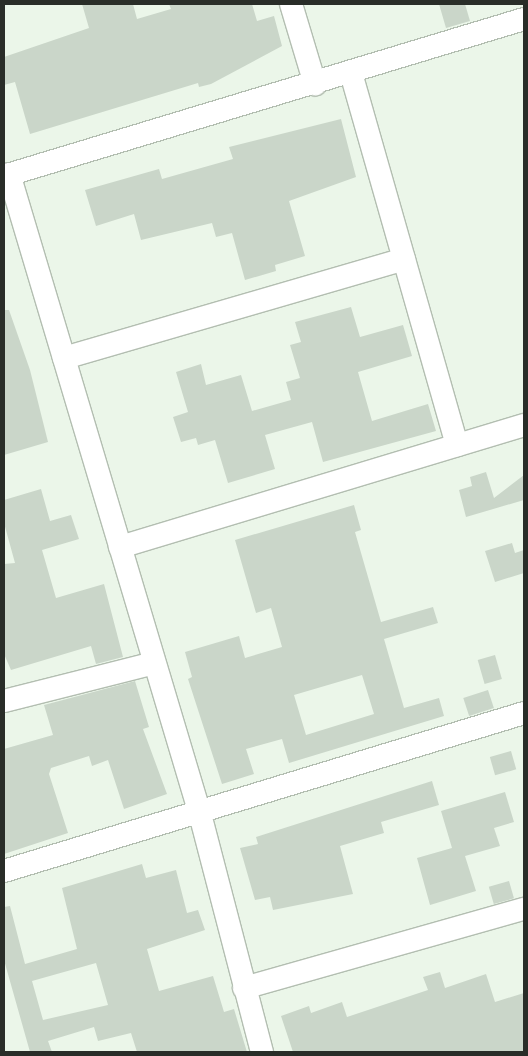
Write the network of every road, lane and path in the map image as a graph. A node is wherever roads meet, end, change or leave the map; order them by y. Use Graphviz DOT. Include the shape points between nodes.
graph roads {
  1 [pos="291,4"];
  2 [pos="524,20"];
  3 [pos="351,73"];
  4 [pos="316,84"];
  5 [pos="6,175"];
  6 [pos="404,259"];
  7 [pos="64,358"];
  8 [pos="524,425"];
  9 [pos="457,446"];
  10 [pos="120,548"];
  11 [pos="154,663"];
  12 [pos="4,701"];
  13 [pos="524,713"];
  14 [pos="200,814"];
  15 [pos="4,871"];
  16 [pos="524,909"];
  17 [pos="244,988"];
  18 [pos="262,1052"];
  1 -- 4 [label="street"];
  2 -- 3 [label="street"];
  3 -- 4 [label="street"];
  3 -- 6 [label="street"];
  4 -- 5 [label="street"];
  5 -- 7 [label="street"];
  6 -- 7 [label="street"];
  6 -- 9 [label="street"];
  7 -- 10 [label="street"];
  8 -- 9 [label="street"];
  9 -- 10 [label="street"];
  10 -- 11 [label="street"];
  11 -- 12 [label="street"];
  11 -- 14 [label="street"];
  13 -- 14 [label="street"];
  14 -- 15 [label="street"];
  14 -- 17 [label="street"];
  16 -- 17 [label="street"];
  17 -- 18 [label="street"];
}
